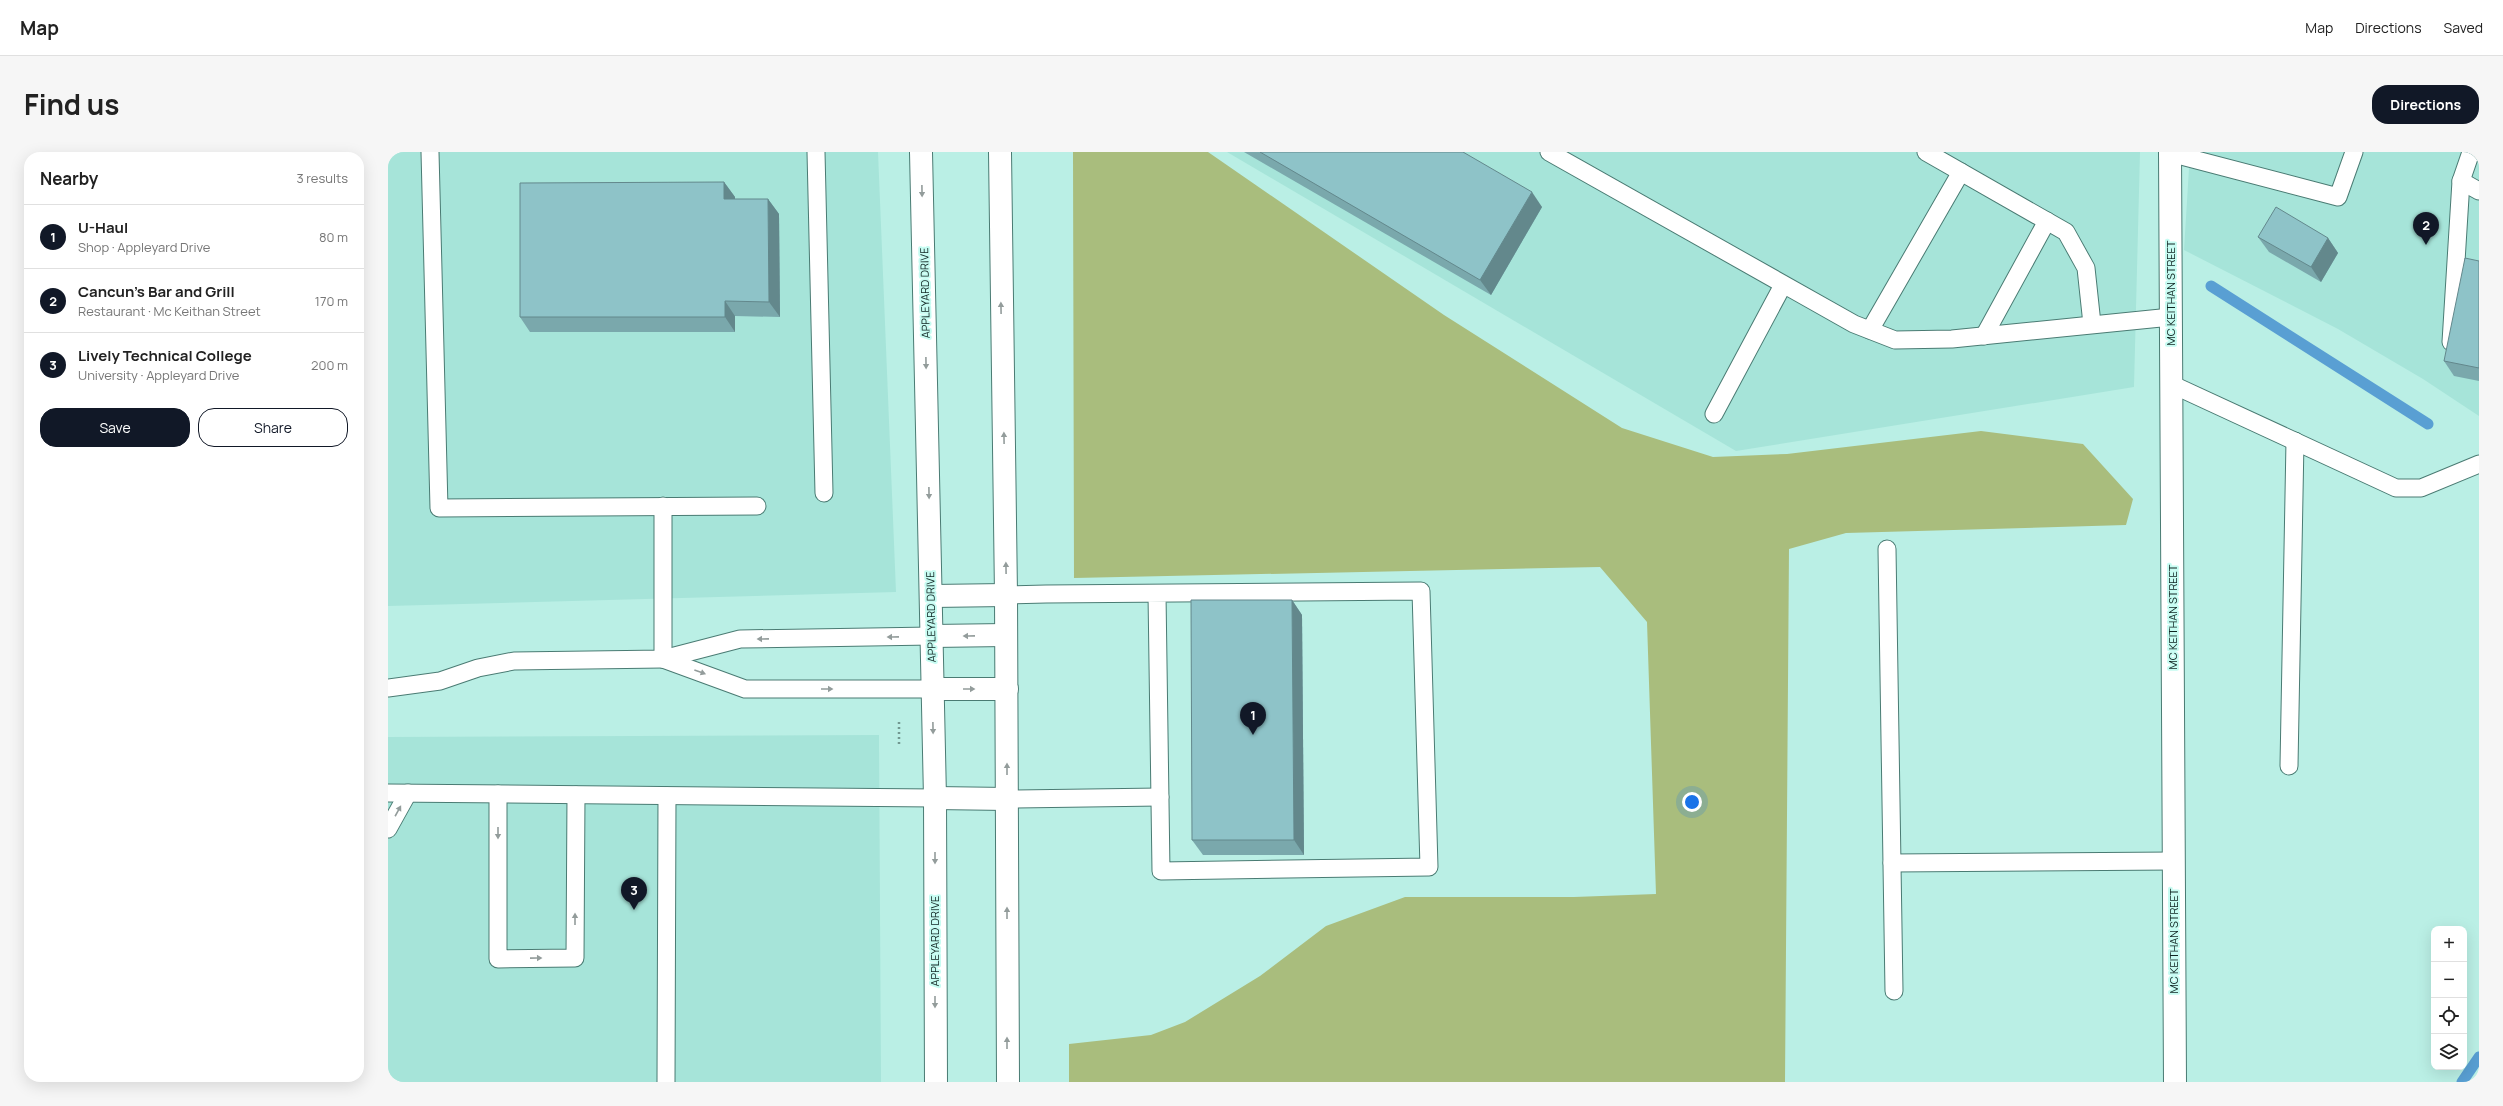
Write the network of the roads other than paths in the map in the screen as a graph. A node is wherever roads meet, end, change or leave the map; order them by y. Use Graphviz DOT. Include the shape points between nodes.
graph roads {
  1 [pos="430,152"];
  2 [pos="816,152"];
  3 [pos="922,152"];
  4 [pos="1000,152"];
  5 [pos="1549,152"];
  6 [pos="1926,152"];
  7 [pos="2354,152"];
  8 [pos="2471,152"];
  9 [pos="2170,153"];
  10 [pos="1961,172"];
  11 [pos="2461,181"];
  12 [pos="2479,191"];
  13 [pos="2047,221"];
  14 [pos="1783,285"];
  15 [pos="2171,317"];
  16 [pos="2092,324"];
  17 [pos="1870,330"];
  18 [pos="1984,336"];
  19 [pos="2450,348"];
  20 [pos="2171,384"];
  21 [pos="1714,414"];
  22 [pos="2296,441"];
  23 [pos="2479,464"];
  24 [pos="824,493"];
  25 [pos="663,506"];
  26 [pos="757,506"];
  27 [pos="1887,549"];
  28 [pos="1157,594"];
  29 [pos="1006,595"];
  30 [pos="932,596"];
  31 [pos="1006,635"];
  32 [pos="932,636"];
  33 [pos="664,659"];
  34 [pos="388,688"];
  35 [pos="932,689"];
  36 [pos="1007,689"];
  37 [pos="2289,766"];
  38 [pos="388,793"];
  39 [pos="408,793"];
  40 [pos="498,794"];
  41 [pos="576,795"];
  42 [pos="667,796"];
  43 [pos="1160,797"];
  44 [pos="935,798"];
  45 [pos="1007,799"];
  46 [pos="388,829"];
  47 [pos="2174,861"];
  48 [pos="1892,863"];
  49 [pos="1894,991"];
  50 [pos="666,1082"];
  51 [pos="936,1082"];
  52 [pos="1008,1082"];
  53 [pos="2175,1082"];
  1 -- 25 [label="lane" via="439,508"];
  2 -- 24 [label="lane"];
  3 -- 30 [label="main road, APPLEYARD DRIVE, one-way"];
  29 -- 4 [label="main road, one-way"];
  5 -- 14 [label="lane"];
  6 -- 10 [label="lane"];
  7 -- 9 [label="lane" via="2338,197"];
  8 -- 11 [label="lane"];
  9 -- 15 [label="main road, MC KEITHAN STREET"];
  10 -- 13 [label="lane"];
  10 -- 17 [label="lane"];
  11 -- 12 [label="lane"];
  11 -- 19 [label="lane"];
  13 -- 16 [label="lane" via="2066,232 2086,268"];
  13 -- 18 [label="lane"];
  14 -- 17 [label="lane" via="1854,324"];
  14 -- 21 [label="lane"];
  15 -- 16 [label="lane"];
  15 -- 20 [label="main road, MC KEITHAN STREET"];
  16 -- 18 [label="lane"];
  17 -- 18 [label="lane" via="1895,340"];
  20 -- 22 [label="lane"];
  20 -- 47 [label="main road, MC KEITHAN STREET"];
  22 -- 23 [label="lane" via="2396,488 2421,488"];
  22 -- 37 [label="lane"];
  25 -- 26 [label="lane"];
  25 -- 33 [label="lane"];
  27 -- 48 [label="lane"];
  28 -- 29 [label="lane"];
  28 -- 43 [label="lane"];
  28 -- 43 [label="lane" via="1421,591 1429,867 1161,871"];
  29 -- 30 [label="main road"];
  29 -- 31 [label="main road"];
  30 -- 32 [label="main road, APPLEYARD DRIVE"];
  31 -- 32 [label="main road, one-way"];
  31 -- 36 [label="main road"];
  32 -- 33 [label="lane, one-way" via="740,639"];
  32 -- 35 [label="main road, APPLEYARD DRIVE"];
  33 -- 34 [label="lane" via="514,661 478,668 440,681"];
  33 -- 35 [label="lane, one-way" via="745,689"];
  35 -- 36 [label="main road, one-way"];
  35 -- 44 [label="main road, APPLEYARD DRIVE, one-way"];
  45 -- 36 [label="main road, one-way"];
  38 -- 39 [label="lane"];
  39 -- 40 [label="lane"];
  46 -- 39 [label="lane, one-way"];
  40 -- 41 [label="lane"];
  40 -- 41 [label="lane, one-way" via="498,959 575,958"];
  41 -- 42 [label="lane"];
  42 -- 44 [label="lane"];
  42 -- 50 [label="lane"];
  43 -- 45 [label="lane"];
  44 -- 45 [label="main road"];
  44 -- 51 [label="main road, APPLEYARD DRIVE, one-way"];
  52 -- 45 [label="main road, one-way"];
  47 -- 48 [label="lane"];
  47 -- 53 [label="main road, MC KEITHAN STREET"];
  48 -- 49 [label="lane"];
}
